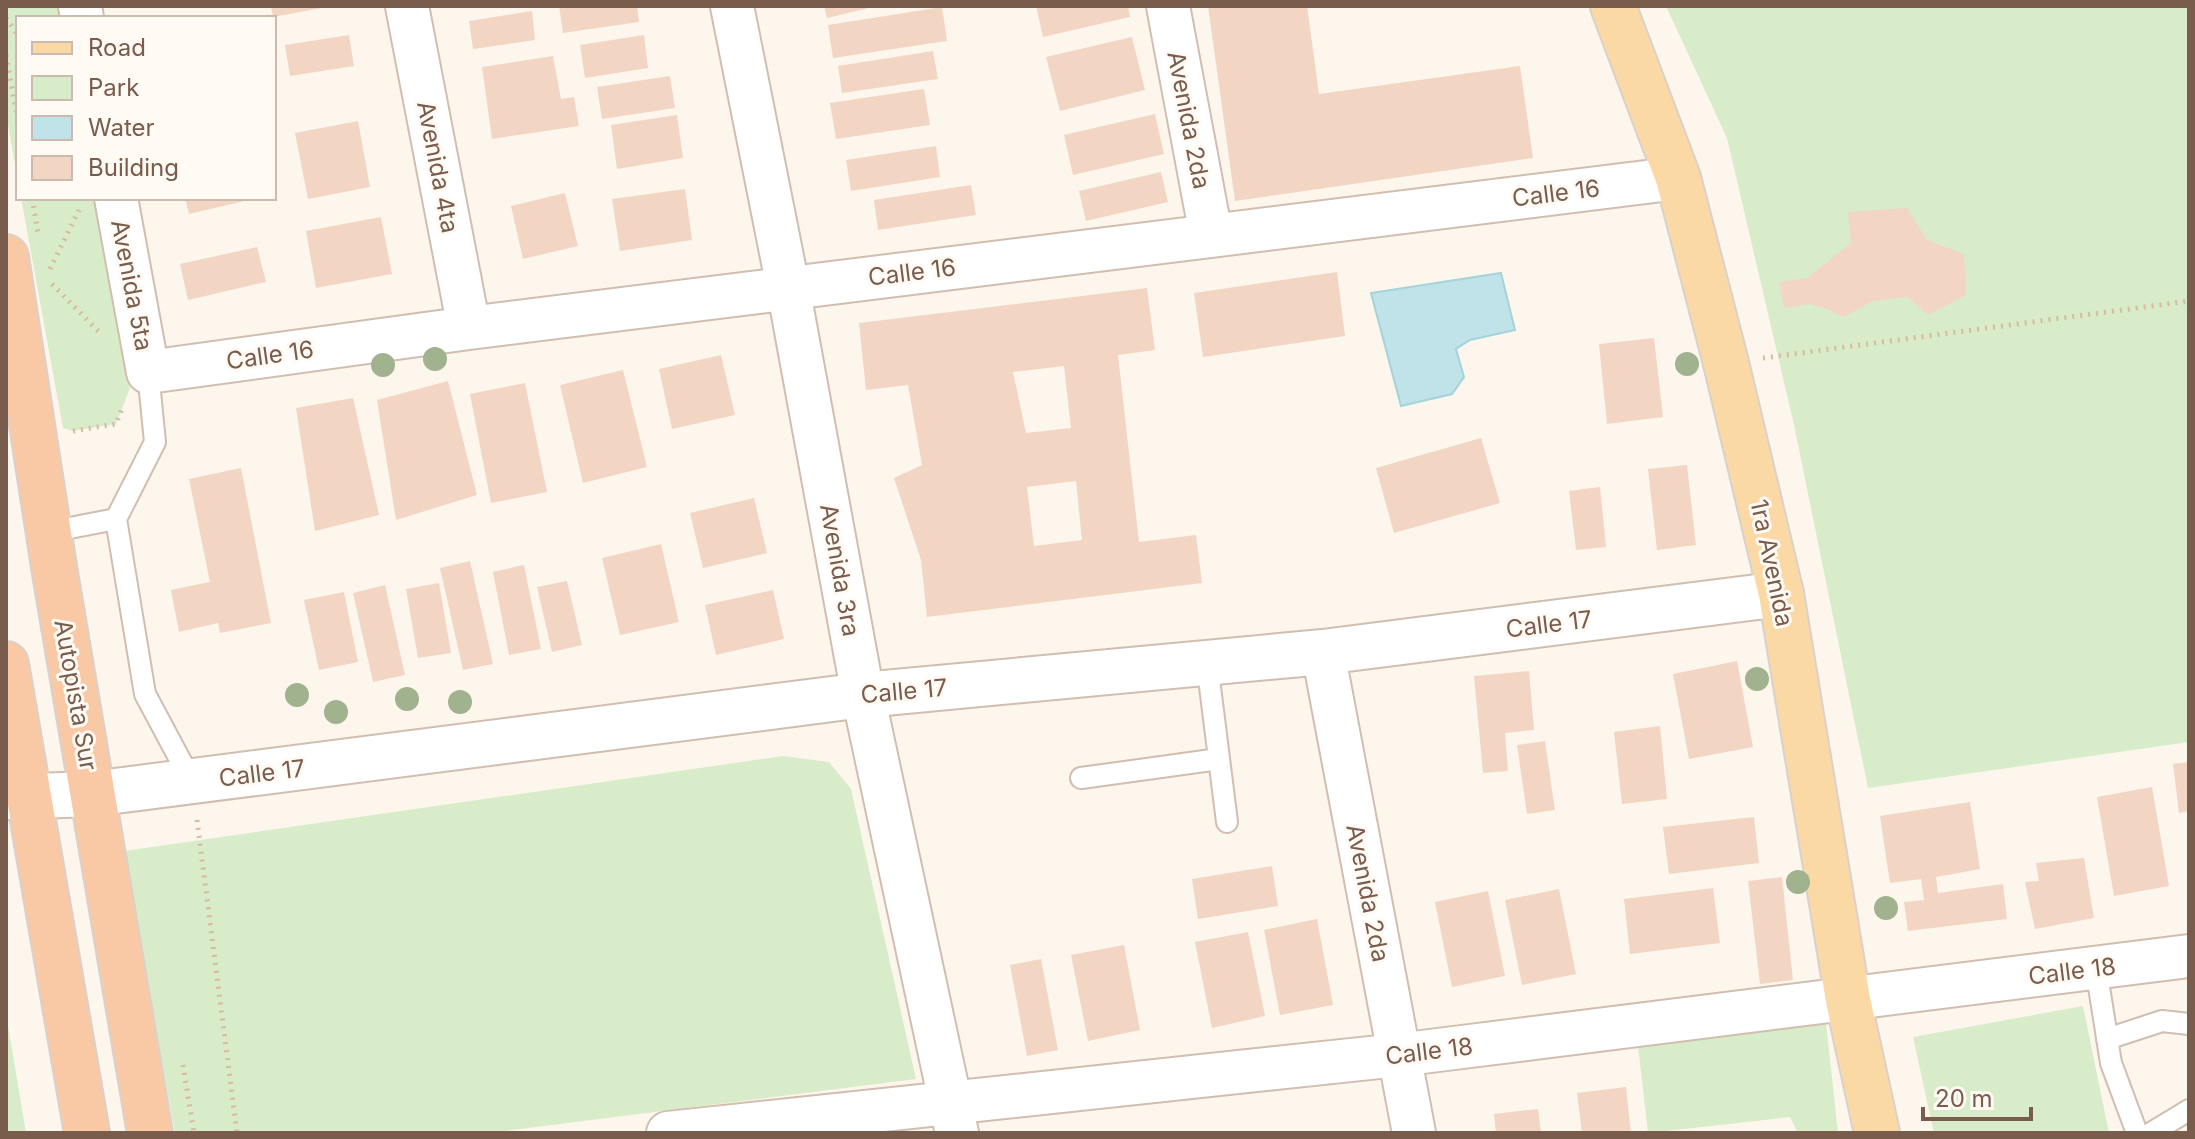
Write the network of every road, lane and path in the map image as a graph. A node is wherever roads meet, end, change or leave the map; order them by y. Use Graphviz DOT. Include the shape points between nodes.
graph roads {
  1 [pos="407,6"];
  2 [pos="732,6"];
  3 [pos="1168,6"];
  4 [pos="1613,6"];
  5 [pos="6,55"];
  6 [pos="16,111"];
  7 [pos="1678,178"];
  8 [pos="32,200"];
  9 [pos="83,200"];
  10 [pos="116,200"];
  11 [pos="1211,235"];
  12 [pos="29,253"];
  13 [pos="46,278"];
  14 [pos="788,287"];
  15 [pos="49,294"];
  16 [pos="2189,301"];
  17 [pos="469,328"];
  18 [pos="102,335"];
  19 [pos="1726,363"];
  20 [pos="137,386"];
  21 [pos="71,416"];
  22 [pos="116,519"];
  23 [pos="49,532"];
  24 [pos="1781,594"];
  25 [pos="1323,652"];
  26 [pos="1207,663"];
  27 [pos="6,664"];
  28 [pos="863,695"];
  29 [pos="1219,759"];
  30 [pos="1081,778"];
  31 [pos="192,782"];
  32 [pos="92,794"];
  33 [pos="17,797"];
  34 [pos="1227,822"];
  35 [pos="2189,956"];
  36 [pos="2096,968"];
  37 [pos="1848,1000"];
  38 [pos="2189,1024"];
  39 [pos="2107,1039"];
  40 [pos="1398,1055"];
  41 [pos="2189,1110"];
  42 [pos="954,1118"];
  43 [pos="87,1133"];
  44 [pos="150,1133"];
  45 [pos="237,1133"];
  46 [pos="668,1133"];
  47 [pos="1414,1133"];
  48 [pos="1877,1133"];
  49 [pos="2137,1133"];
  50 [pos="2151,1133"];
  1 -- 17 [label="street, Avenida 4ta"];
  2 -- 14 [label="street, Avenida 3ra"];
  3 -- 11 [label="street, Avenida 2da"];
  4 -- 7 [label="main road, 1ra Avenida"];
  5 -- 6 [label="path"];
  7 -- 11 [label="street, Calle 16"];
  7 -- 19 [label="main road, 1ra Avenida"];
  8 -- 12 [label="path"];
  9 -- 13 [label="path"];
  10 -- 20 [label="street, Avenida 5ta"];
  11 -- 14 [label="street, Calle 16"];
  12 -- 13 [label="path"];
  12 -- 23 [label="highway, Autopista Sur"];
  13 -- 15 [label="path"];
  13 -- 18 [label="path"];
  14 -- 17 [label="street, Calle 16"];
  14 -- 28 [label="street, Avenida 3ra"];
  16 -- 19 [label="path"];
  17 -- 20 [label="street, Calle 16"];
  19 -- 24 [label="main road, 1ra Avenida"];
  20 -- 21 [label="path" via="116,424 73,431"];
  20 -- 22 [label="lane" via="155,442"];
  22 -- 23 [label="lane"];
  22 -- 31 [label="lane" via="145,694"];
  23 -- 32 [label="highway, Autopista Sur"];
  24 -- 25 [label="street, Calle 17"];
  24 -- 37 [label="main road, 1ra Avenida"];
  25 -- 26 [label="street, Calle 17"];
  25 -- 40 [label="street, Avenida 2da"];
  26 -- 28 [label="street, Calle 17"];
  26 -- 29 [label="lane"];
  27 -- 33 [label="highway"];
  28 -- 31 [label="street, Calle 17"];
  28 -- 42 [label="street, Avenida 3ra"];
  29 -- 30 [label="lane"];
  29 -- 34 [label="lane"];
  31 -- 32 [label="street, Calle 17"];
  31 -- 45 [label="path"];
  32 -- 33 [label="street, Calle 17"];
  32 -- 44 [label="highway, Autopista Sur"];
  33 -- 43 [label="highway"];
  35 -- 36 [label="street, Calle 18"];
  36 -- 37 [label="street, Calle 18"];
  36 -- 39 [label="lane"];
  37 -- 40 [label="street, Calle 18"];
  37 -- 48 [label="main road, 1ra Avenida"];
  38 -- 39 [label="lane" via="2162,1021"];
  39 -- 49 [label="lane"];
  40 -- 42 [label="street, Calle 18"];
  40 -- 47 [label="street, Avenida 2da"];
  41 -- 50 [label="lane"];
  42 -- 46 [label="street, Calle 18"];
}
